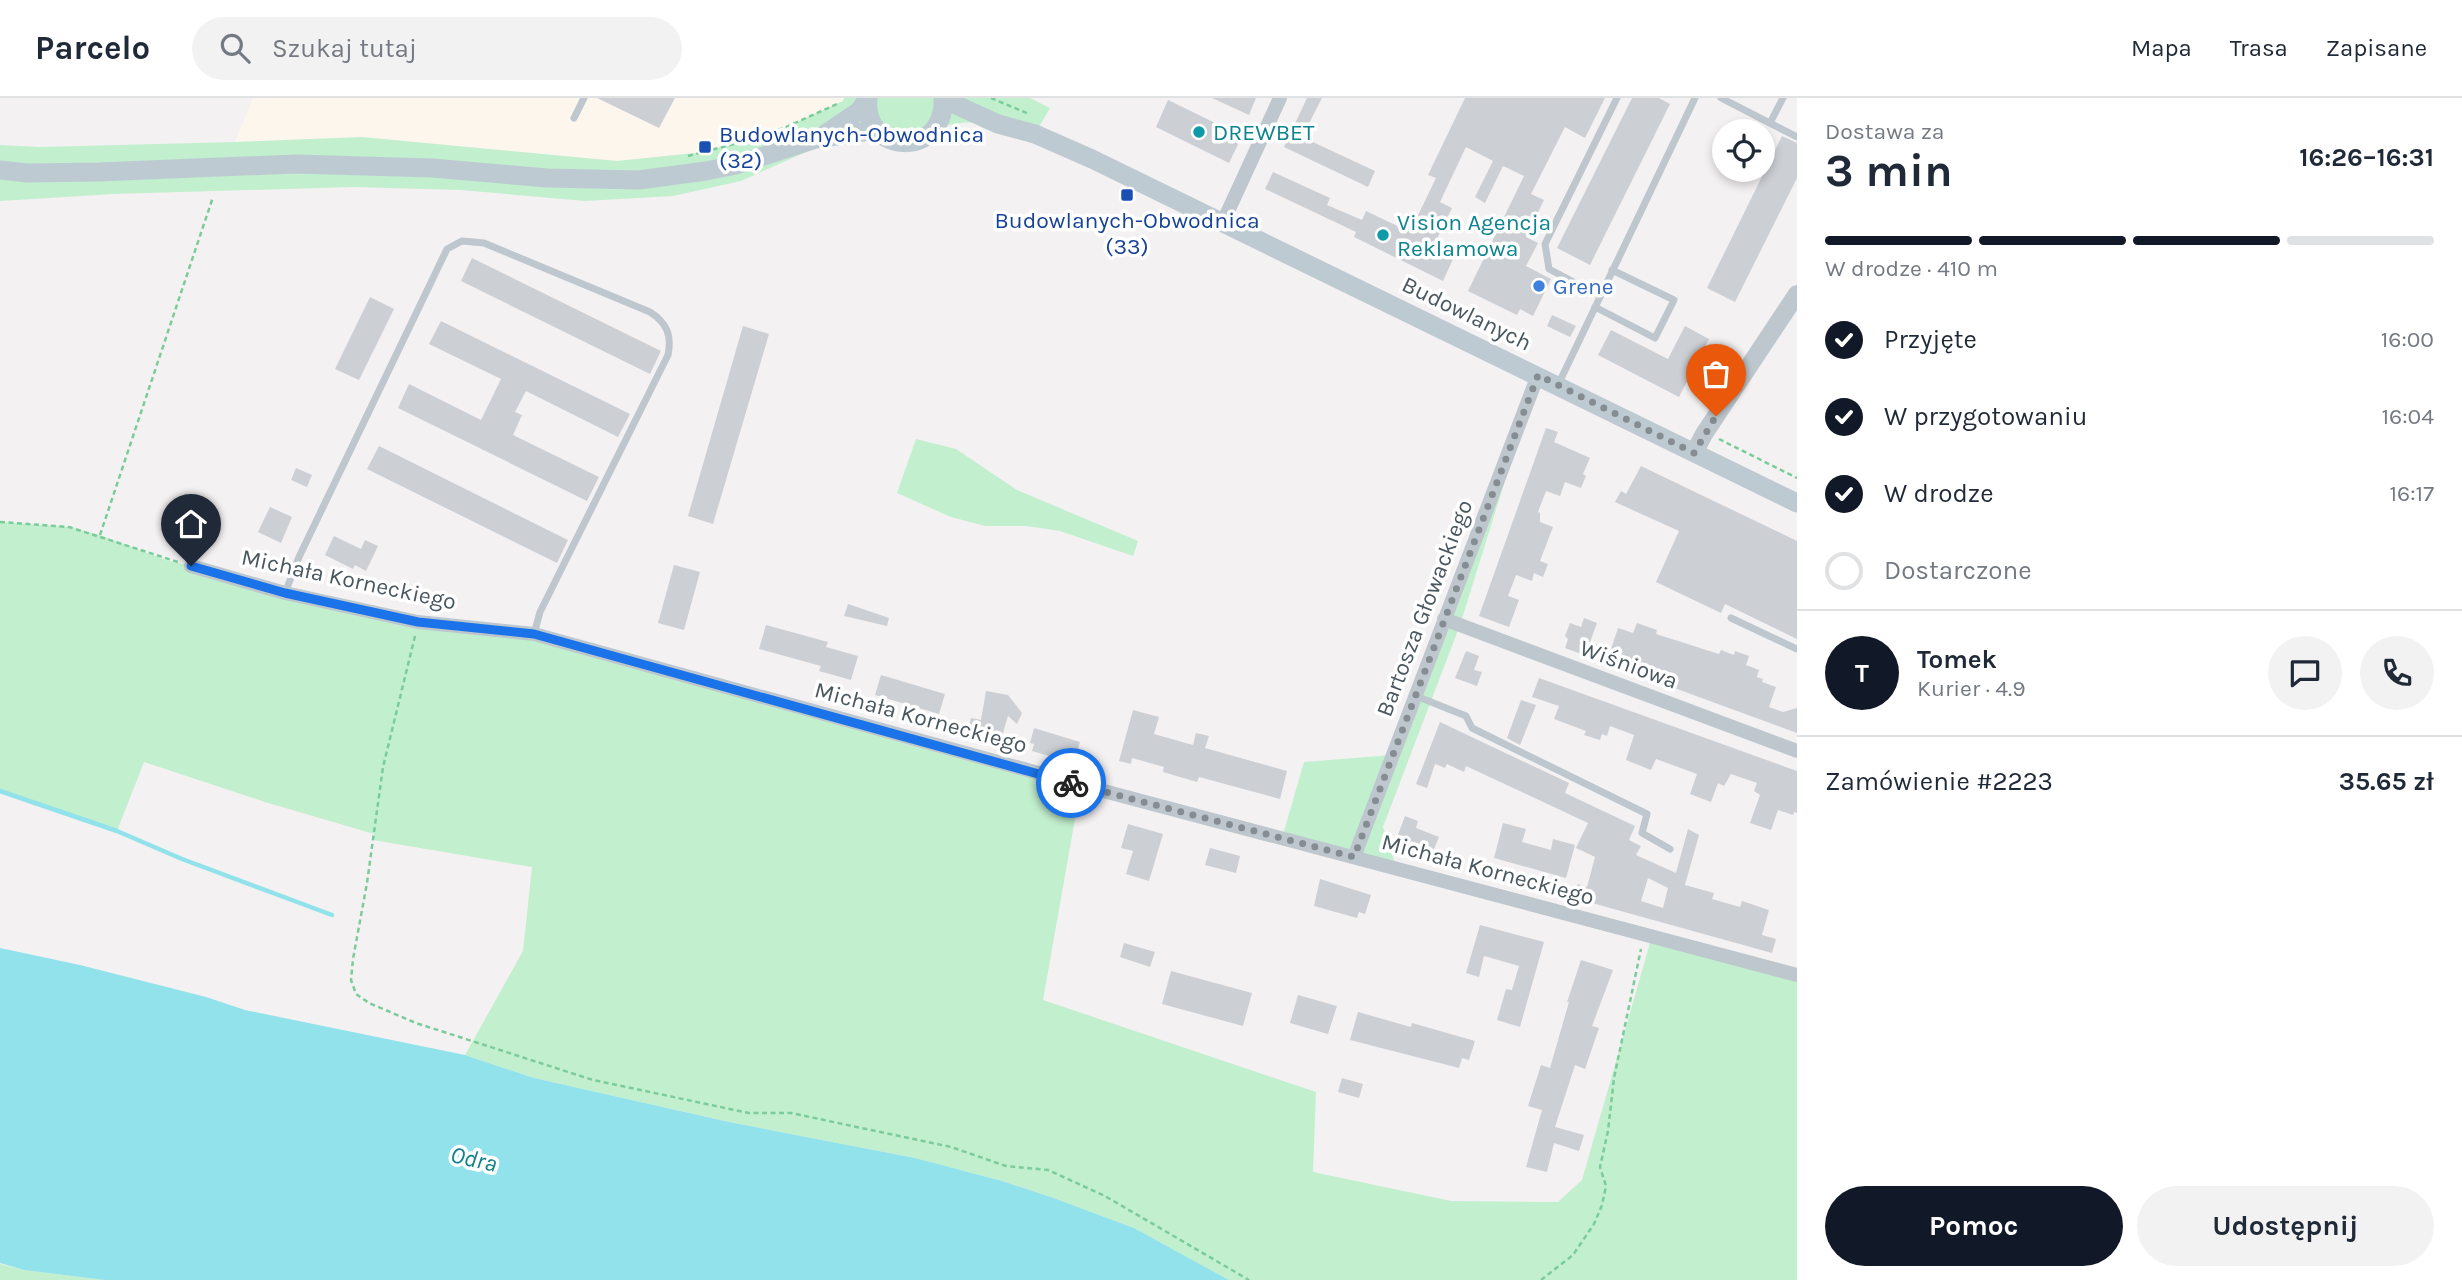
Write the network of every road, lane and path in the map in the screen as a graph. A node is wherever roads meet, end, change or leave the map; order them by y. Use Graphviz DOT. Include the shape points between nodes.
graph roads {
  1 [pos="584,98"];
  2 [pos="944,98"];
  3 [pos="1280,98"];
  4 [pos="1617,98"];
  5 [pos="1695,98"];
  6 [pos="1721,98"];
  7 [pos="1783,98"];
  8 [pos="867,99"];
  9 [pos="843,101"];
  10 [pos="574,118"];
  11 [pos="1762,119"];
  12 [pos="1772,119"];
  13 [pos="998,124"];
  14 [pos="1775,125"];
  15 [pos="876,130"];
  16 [pos="934,130"];
  17 [pos="1797,136"];
  18 [pos="816,139"];
  19 [pos="684,158"];
  20 [pos="0,170"];
  21 [pos="213,197"];
  22 [pos="1223,222"];
  23 [pos="1612,270"];
  24 [pos="1797,294"];
  25 [pos="1600,296"];
  26 [pos="1595,307"];
  27 [pos="1538,375"];
  28 [pos="1557,385"];
  29 [pos="1717,438"];
  30 [pos="1694,453"];
  31 [pos="1797,478"];
  32 [pos="1797,503"];
  33 [pos="0,522"];
  34 [pos="100,535"];
  35 [pos="191,566"];
  36 [pos="285,593"];
  37 [pos="1731,618"];
  38 [pos="1444,619"];
  39 [pos="418,622"];
  40 [pos="534,634"];
  41 [pos="1797,649"];
  42 [pos="1415,696"];
  43 [pos="1797,751"];
  44 [pos="1671,849"];
  45 [pos="1354,857"];
  46 [pos="1645,934"];
  47 [pos="1797,975"];
  48 [pos="1249,1280"];
  49 [pos="1541,1280"];
  1 -- 10 [label="lane"];
  2 -- 13 [label="main road, Budowlanych"];
  2 -- 16 [label="main road"];
  3 -- 22 [label="street"];
  4 -- 25 [label="lane" via="1545,244 1549,270"];
  5 -- 23 [label="lane"];
  6 -- 11 [label="lane"];
  7 -- 12 [label="lane"];
  8 -- 15 [label="main road"];
  8 -- 18 [label="main road" via="859,111"];
  9 -- 19 [label="path" via="784,128"];
  13 -- 16 [label="main road, Budowlanych" via="947,124"];
  13 -- 22 [label="main road, Budowlanych" via="1064,146"];
  14 -- 17 [label="lane"];
  15 -- 16 [label="main road, Budowlanych" via="905,144"];
  15 -- 18 [label="main road"];
  18 -- 20 [label="main road" via="736,165 639,180 310,164 98,172"];
  21 -- 34 [label="path"];
  22 -- 27 [label="main road, Budowlanych"];
  23 -- 25 [label="lane"];
  23 -- 26 [label="lane" via="1674,300 1655,338"];
  24 -- 30 [label="street"];
  25 -- 26 [label="lane"];
  26 -- 28 [label="lane"];
  27 -- 28 [label="main road, Budowlanych"];
  27 -- 38 [label="street, Bartosza Głowackiego"];
  28 -- 30 [label="main road, Budowlanych"];
  29 -- 31 [label="path"];
  30 -- 32 [label="main road, Budowlanych"];
  33 -- 34 [label="path" via="69,527"];
  34 -- 35 [label="path"];
  35 -- 36 [label="street, Michała Korneckiego"];
  36 -- 39 [label="street, Michała Korneckiego"];
  36 -- 40 [label="lane" via="447,249 462,241 484,243 650,312 663,320 671,340 668,355 540,612"];
  37 -- 41 [label="lane"];
  38 -- 42 [label="street, Bartosza Głowackiego"];
  38 -- 43 [label="street, Wiśniowa"];
  39 -- 40 [label="street, Michała Korneckiego"];
  39 -- 48 [label="path" via="383,768 353,960 351,980 356,994 416,1023 593,1080 750,1112 791,1113 951,1147 1006,1166 1048,1170 1105,1196"];
  40 -- 45 [label="street, Michała Korneckiego"];
  42 -- 44 [label="lane" via="1466,716 1472,728 1647,814 1642,833"];
  42 -- 45 [label="street, Bartosza Głowackiego"];
  45 -- 46 [label="street, Michała Korneckiego"];
  46 -- 47 [label="street, Michała Korneckiego"];
  46 -- 49 [label="path" via="1614,1078 1600,1167 1606,1186 1602,1205 1573,1255"];
}
